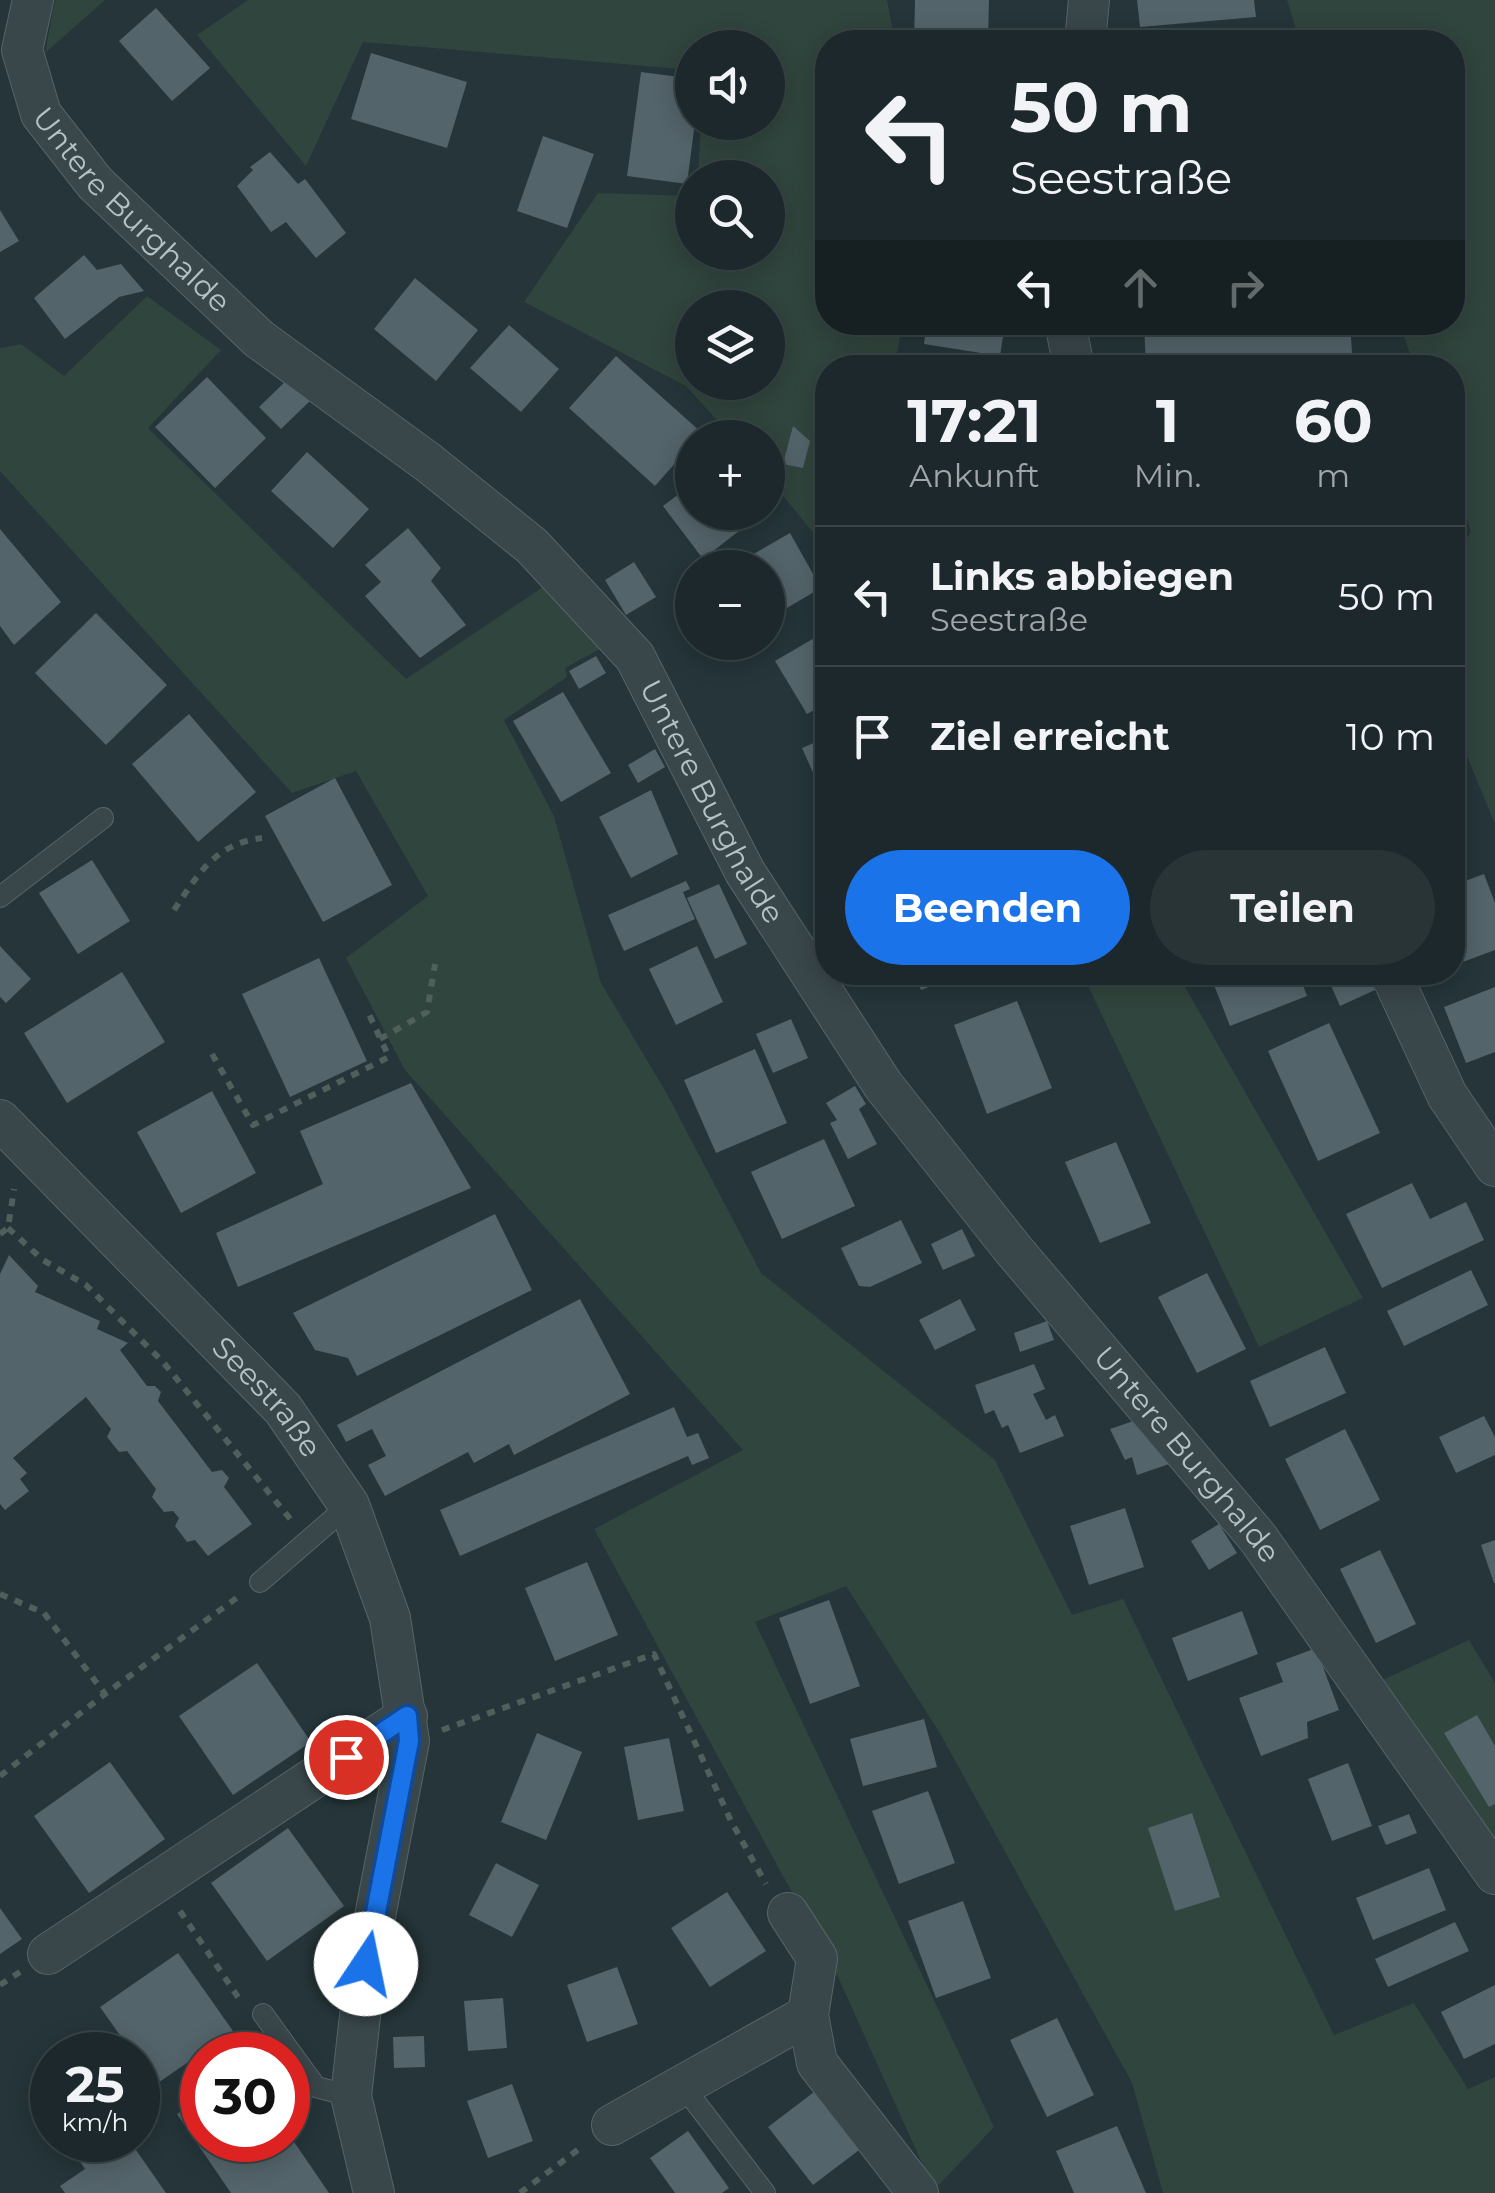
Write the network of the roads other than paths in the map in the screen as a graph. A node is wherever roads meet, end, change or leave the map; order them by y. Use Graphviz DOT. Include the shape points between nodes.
graph roads {
  1 [pos="33,0"];
  2 [pos="1089,0"];
  3 [pos="1086,30"];
  4 [pos="103,818"];
  5 [pos="0,897"];
  6 [pos="815,980"];
  7 [pos="818,985"];
  8 [pos="1396,985"];
  9 [pos="7,1141"];
  10 [pos="1495,1166"];
  11 [pos="349,1506"];
  12 [pos="260,1582"];
  13 [pos="408,1728"];
  14 [pos="1495,1874"];
  15 [pos="788,1913"];
  16 [pos="48,1954"];
  17 [pos="262,2014"];
  18 [pos="808,2015"];
  19 [pos="683,2086"];
  20 [pos="351,2096"];
  21 [pos="612,2125"];
  22 [pos="374,2193"];
  23 [pos="764,2193"];
  24 [pos="918,2193"];
  1 -- 6 [label="street, Untere Burghalde" via="22,50 41,114 95,184 259,338 532,546 634,657 745,872"];
  2 -- 3 [label="street"];
  4 -- 5 [label="lane"];
  7 -- 14 [label="street, Untere Burghalde" via="883,1085 1012,1248 1258,1538"];
  8 -- 10 [label="street" via="1448,1095"];
  9 -- 11 [label="street, Seestraße" via="283,1409"];
  11 -- 12 [label="lane"];
  11 -- 13 [label="street, Seestraße" via="390,1618"];
  13 -- 16 [label="street"];
  13 -- 20 [label="street, Seestraße" via="366,1964"];
  15 -- 18 [label="street" via="818,1958"];
  17 -- 20 [label="lane" via="316,2087"];
  18 -- 19 [label="street"];
  18 -- 24 [label="street" via="817,2063"];
  19 -- 21 [label="street"];
  19 -- 23 [label="lane"];
  20 -- 22 [label="street, Seestraße"];
}
